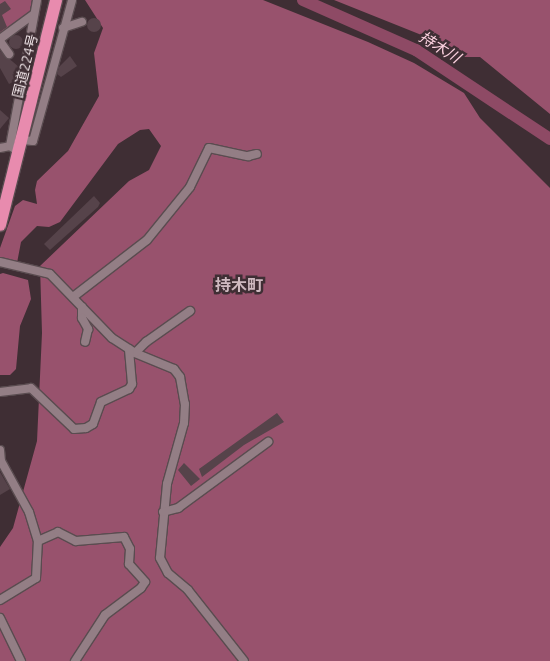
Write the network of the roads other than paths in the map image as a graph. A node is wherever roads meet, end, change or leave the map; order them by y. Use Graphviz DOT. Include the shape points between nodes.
graph roads {
  1 [pos="37,0"];
  2 [pos="56,0"];
  3 [pos="72,0"];
  4 [pos="34,14"];
  5 [pos="82,22"];
  6 [pos="63,28"];
  7 [pos="0,40"];
  8 [pos="9,54"];
  9 [pos="17,146"];
  10 [pos="0,148"];
  11 [pos="257,154"];
  12 [pos="0,225"];
  13 [pos="0,262"];
  14 [pos="73,297"];
  15 [pos="82,307"];
  16 [pos="190,311"];
  17 [pos="85,342"];
  18 [pos="132,351"];
  19 [pos="0,392"];
  20 [pos="268,442"];
  21 [pos="0,450"];
  22 [pos="163,512"];
  23 [pos="38,541"];
  24 [pos="0,600"];
  25 [pos="0,618"];
  26 [pos="21,661"];
  27 [pos="75,661"];
  28 [pos="244,661"];
  1 -- 4 [label="street"];
  2 -- 9 [label="highway, 国道224号"];
  3 -- 6 [label="street"];
  4 -- 7 [label="street"];
  4 -- 9 [label="street"];
  5 -- 6 [label="street"];
  6 -- 9 [label="street" via="33,141"];
  7 -- 8 [label="street"];
  9 -- 10 [label="street"];
  9 -- 12 [label="highway, 国道224号"];
  11 -- 14 [label="street" via="248,156 209,148 190,187 146,240"];
  13 -- 14 [label="street" via="50,274"];
  14 -- 15 [label="street"];
  15 -- 17 [label="street" via="82,318 88,328"];
  15 -- 18 [label="street" via="112,338"];
  16 -- 18 [label="street"];
  18 -- 19 [label="street" via="132,384 129,389 102,402 93,424 86,428 74,429 31,388"];
  18 -- 22 [label="street" via="174,369 180,377 185,404"];
  20 -- 22 [label="street" via="178,508"];
  21 -- 23 [label="street" via="1,461 29,512"];
  22 -- 28 [label="street" via="162,564 188,590"];
  23 -- 24 [label="street" via="36,578"];
  23 -- 27 [label="street" via="58,532 76,541 124,537 130,550 129,564 145,582 105,615"];
  25 -- 26 [label="street"];
}
